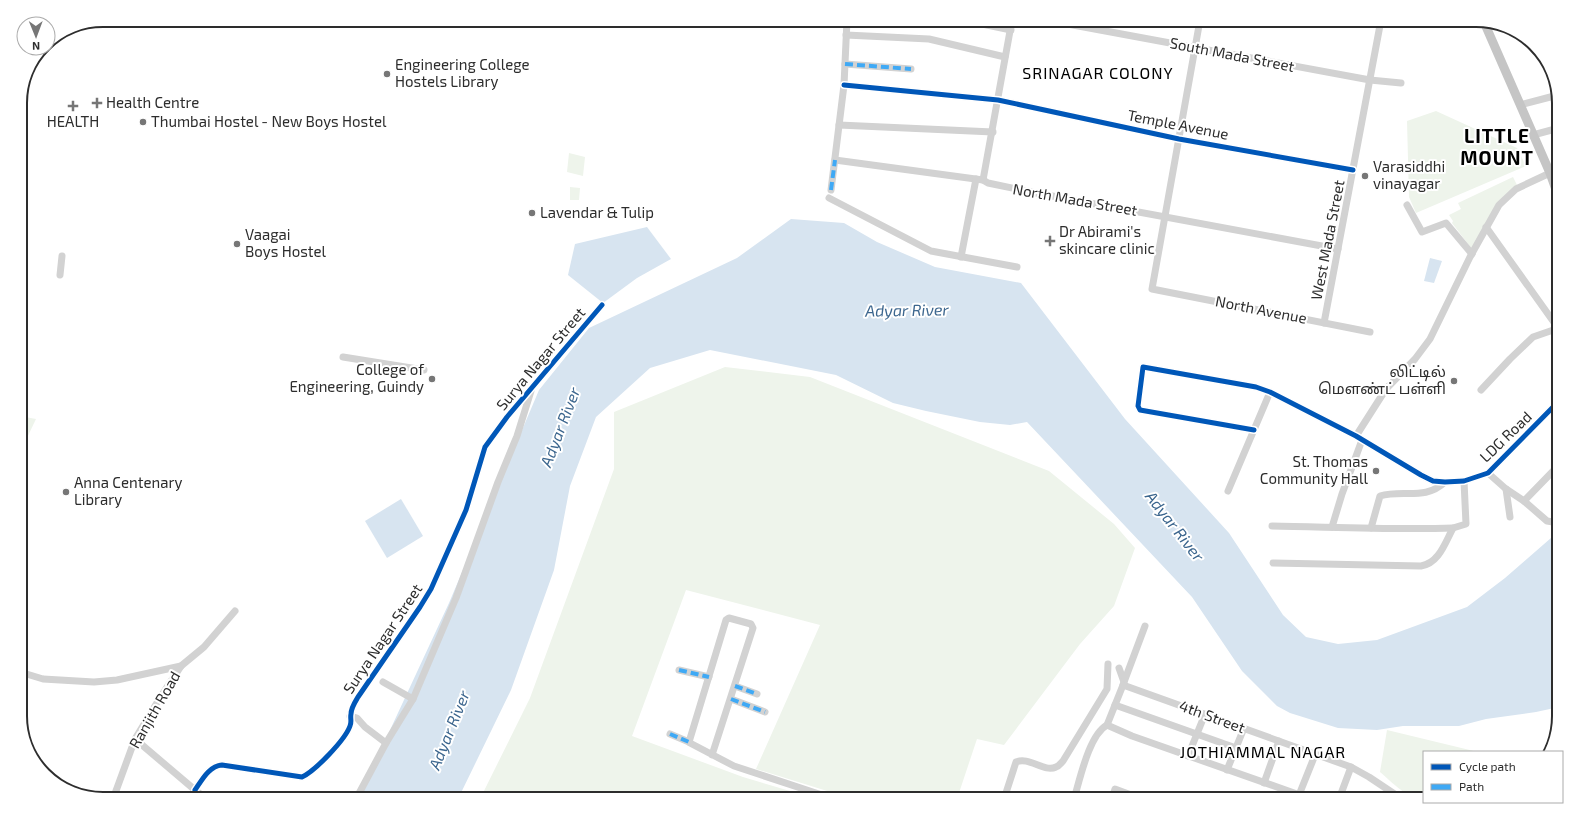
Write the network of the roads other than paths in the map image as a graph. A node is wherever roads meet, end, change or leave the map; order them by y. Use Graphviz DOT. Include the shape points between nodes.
graph roads {
  1 [pos="847,27"];
  2 [pos="997,27"];
  3 [pos="1011,27"];
  4 [pos="1083,27"];
  5 [pos="1199,27"];
  6 [pos="1380,27"];
  7 [pos="1486,28"];
  8 [pos="1011,30"];
  9 [pos="846,35"];
  10 [pos="1195,48"];
  11 [pos="1005,57"];
  12 [pos="845,64"];
  13 [pos="911,68"];
  14 [pos="1370,80"];
  15 [pos="1401,83"];
  16 [pos="844,85"];
  17 [pos="1552,97"];
  18 [pos="998,100"];
  19 [pos="1520,105"];
  20 [pos="839,125"];
  21 [pos="1552,130"];
  22 [pos="993,132"];
  23 [pos="1533,135"];
  24 [pos="1179,139"];
  25 [pos="835,160"];
  26 [pos="1353,170"];
  27 [pos="1550,173"];
  28 [pos="1552,179"];
  29 [pos="979,180"];
  30 [pos="1407,205"];
  31 [pos="1165,216"];
  32 [pos="1486,227"];
  33 [pos="1338,249"];
  34 [pos="1472,254"];
  35 [pos="62,256"];
  36 [pos="961,257"];
  37 [pos="1017,267"];
  38 [pos="60,275"];
  39 [pos="602,306"];
  40 [pos="1552,318"];
  41 [pos="1324,323"];
  42 [pos="1552,330"];
  43 [pos="1370,332"];
  44 [pos="343,357"];
  45 [pos="424,370"];
  46 [pos="532,387"];
  47 [pos="1481,390"];
  48 [pos="1270,392"];
  49 [pos="1552,408"];
  50 [pos="1254,430"];
  51 [pos="1359,438"];
  52 [pos="1552,472"];
  53 [pos="1488,473"];
  54 [pos="1464,481"];
  55 [pos="1445,482"];
  56 [pos="1506,489"];
  57 [pos="1228,491"];
  58 [pos="1524,501"];
  59 [pos="1510,518"];
  60 [pos="1552,522"];
  61 [pos="1272,526"];
  62 [pos="1332,527"];
  63 [pos="1372,528"];
  64 [pos="1453,528"];
  65 [pos="1273,563"];
  66 [pos="235,611"];
  67 [pos="1145,626"];
  68 [pos="1108,664"];
  69 [pos="181,666"];
  70 [pos="1119,668"];
  71 [pos="678,670"];
  72 [pos="27,674"];
  73 [pos="709,677"];
  74 [pos="383,682"];
  75 [pos="1123,683"];
  76 [pos="735,686"];
  77 [pos="757,694"];
  78 [pos="730,698"];
  79 [pos="413,699"];
  80 [pos="1115,705"];
  81 [pos="765,712"];
  82 [pos="1205,714"];
  83 [pos="350,716"];
  84 [pos="1107,725"];
  85 [pos="1244,728"];
  86 [pos="1197,733"];
  87 [pos="670,734"];
  88 [pos="135,739"];
  89 [pos="689,742"];
  90 [pos="1279,742"];
  91 [pos="386,743"];
  92 [pos="1236,748"];
  93 [pos="712,755"];
  94 [pos="1315,755"];
  95 [pos="1188,756"];
  96 [pos="1351,767"];
  97 [pos="1227,770"];
  98 [pos="1264,783"];
  99 [pos="195,790"];
  100 [pos="116,792"];
  101 [pos="198,792"];
  102 [pos="360,792"];
  103 [pos="812,792"];
  104 [pos="1006,792"];
  105 [pos="1076,792"];
  106 [pos="1114,792"];
  107 [pos="1123,792"];
  108 [pos="1290,792"];
  109 [pos="1300,792"];
  110 [pos="1342,792"];
  111 [pos="1392,792"];
  1 -- 9 [label="street"];
  2 -- 8 [label="street"];
  3 -- 8 [label="street"];
  4 -- 10 [label="street, South Mada Street"];
  5 -- 10 [label="street"];
  6 -- 14 [label="street, West Mada Street"];
  7 -- 19 [label="main road"];
  8 -- 11 [label="street"];
  9 -- 11 [label="street" via="929,39"];
  9 -- 12 [label="street"];
  10 -- 14 [label="street, South Mada Street"];
  10 -- 24 [label="street"];
  11 -- 18 [label="street"];
  12 -- 13 [label="street"];
  12 -- 16 [label="street"];
  14 -- 15 [label="street, South Mada Street"];
  14 -- 26 [label="street, West Mada Street"];
  16 -- 18 [label="street, Temple Avenue"];
  16 -- 20 [label="street"];
  17 -- 19 [label="street"];
  18 -- 22 [label="street"];
  18 -- 24 [label="street, Temple Avenue"];
  19 -- 23 [label="main road"];
  20 -- 22 [label="street"];
  20 -- 25 [label="street"];
  21 -- 23 [label="street"];
  22 -- 29 [label="street"];
  23 -- 27 [label="main road"];
  24 -- 26 [label="street, Temple Avenue"];
  24 -- 31 [label="street"];
  25 -- 29 [label="street, North Mada Street"];
  25 -- 36 [label="street" via="830,194 931,252"];
  26 -- 33 [label="street, West Mada Street"];
  27 -- 28 [label="main road"];
  27 -- 32 [label="street" via="1516,189 1499,205"];
  29 -- 31 [label="street, North Mada Street"];
  29 -- 36 [label="street"];
  30 -- 34 [label="street" via="1422,232 1446,223"];
  31 -- 33 [label="street, North Mada Street"];
  31 -- 41 [label="street, North Avenue" via="1152,289"];
  32 -- 34 [label="street"];
  32 -- 40 [label="street"];
  33 -- 41 [label="street, West Mada Street"];
  34 -- 51 [label="street" via="1430,339 1386,389"];
  35 -- 38 [label="street"];
  36 -- 37 [label="street"];
  39 -- 46 [label="street, Surya Nagar Street"];
  41 -- 43 [label="street, North Avenue"];
  42 -- 47 [label="street" via="1532,337"];
  44 -- 45 [label="street"];
  46 -- 79 [label="street" via="517,436 456,598"];
  46 -- 83 [label="street, Surya Nagar Street" via="485,447 466,510 431,589 358,697"];
  48 -- 50 [label="street"];
  48 -- 50 [label="street, LDG Road" via="1256,387 1143,367 1138,406 1140,410"];
  48 -- 51 [label="street, LDG Road"];
  49 -- 53 [label="street, LDG Road"];
  50 -- 57 [label="street"];
  51 -- 55 [label="street, LDG Road" via="1421,475"];
  51 -- 62 [label="street"];
  52 -- 58 [label="street"];
  53 -- 54 [label="street, LDG Road"];
  53 -- 56 [label="street"];
  54 -- 55 [label="street, LDG Road"];
  54 -- 64 [label="street" via="1466,524"];
  55 -- 63 [label="street" via="1427,493 1380,496"];
  56 -- 58 [label="street"];
  56 -- 59 [label="street"];
  58 -- 60 [label="street" via="1547,522"];
  61 -- 62 [label="street"];
  62 -- 63 [label="street"];
  63 -- 64 [label="street"];
  64 -- 65 [label="street" via="1436,558 1427,565"];
  66 -- 69 [label="street, Ranjith Road" via="204,647"];
  67 -- 75 [label="street"];
  68 -- 104 [label="street" via="1107,689 1063,761 1050,769 1020,760 1016,762"];
  69 -- 72 [label="street, Ranjith Road" via="94,682 43,679"];
  69 -- 88 [label="street, Ranjith Road"];
  70 -- 75 [label="street"];
  71 -- 73 [label="street"];
  73 -- 76 [label="street" via="727,618 751,624 753,629"];
  73 -- 89 [label="street"];
  74 -- 79 [label="street"];
  75 -- 80 [label="street"];
  75 -- 82 [label="street, 4th Street"];
  76 -- 77 [label="street"];
  76 -- 78 [label="street"];
  78 -- 81 [label="street"];
  78 -- 93 [label="street"];
  79 -- 91 [label="street"];
  80 -- 84 [label="street"];
  80 -- 86 [label="street"];
  82 -- 85 [label="street, 4th Street"];
  82 -- 86 [label="street"];
  83 -- 91 [label="street" via="358,718 365,727"];
  83 -- 99 [label="street, Surya Nagar Street" via="350,728 332,751 307,775 298,778 216,765"];
  84 -- 95 [label="street"];
  84 -- 105 [label="street" via="1100,729 1091,745"];
  85 -- 90 [label="street, 4th Street"];
  85 -- 92 [label="street"];
  86 -- 92 [label="street"];
  86 -- 95 [label="street"];
  87 -- 89 [label="street"];
  88 -- 99 [label="street"];
  88 -- 100 [label="street, Ranjith Road"];
  89 -- 93 [label="street"];
  90 -- 94 [label="street, 4th Street"];
  90 -- 98 [label="street"];
  91 -- 102 [label="street"];
  92 -- 97 [label="street"];
  93 -- 103 [label="street" via="734,766"];
  94 -- 96 [label="street, 4th Street"];
  94 -- 109 [label="street"];
  95 -- 97 [label="street"];
  96 -- 110 [label="street"];
  96 -- 111 [label="street, 4th Street"];
  97 -- 98 [label="street"];
  98 -- 108 [label="street"];
  99 -- 101 [label="street"];
  106 -- 107 [label="street" via="1115,789"];
}
